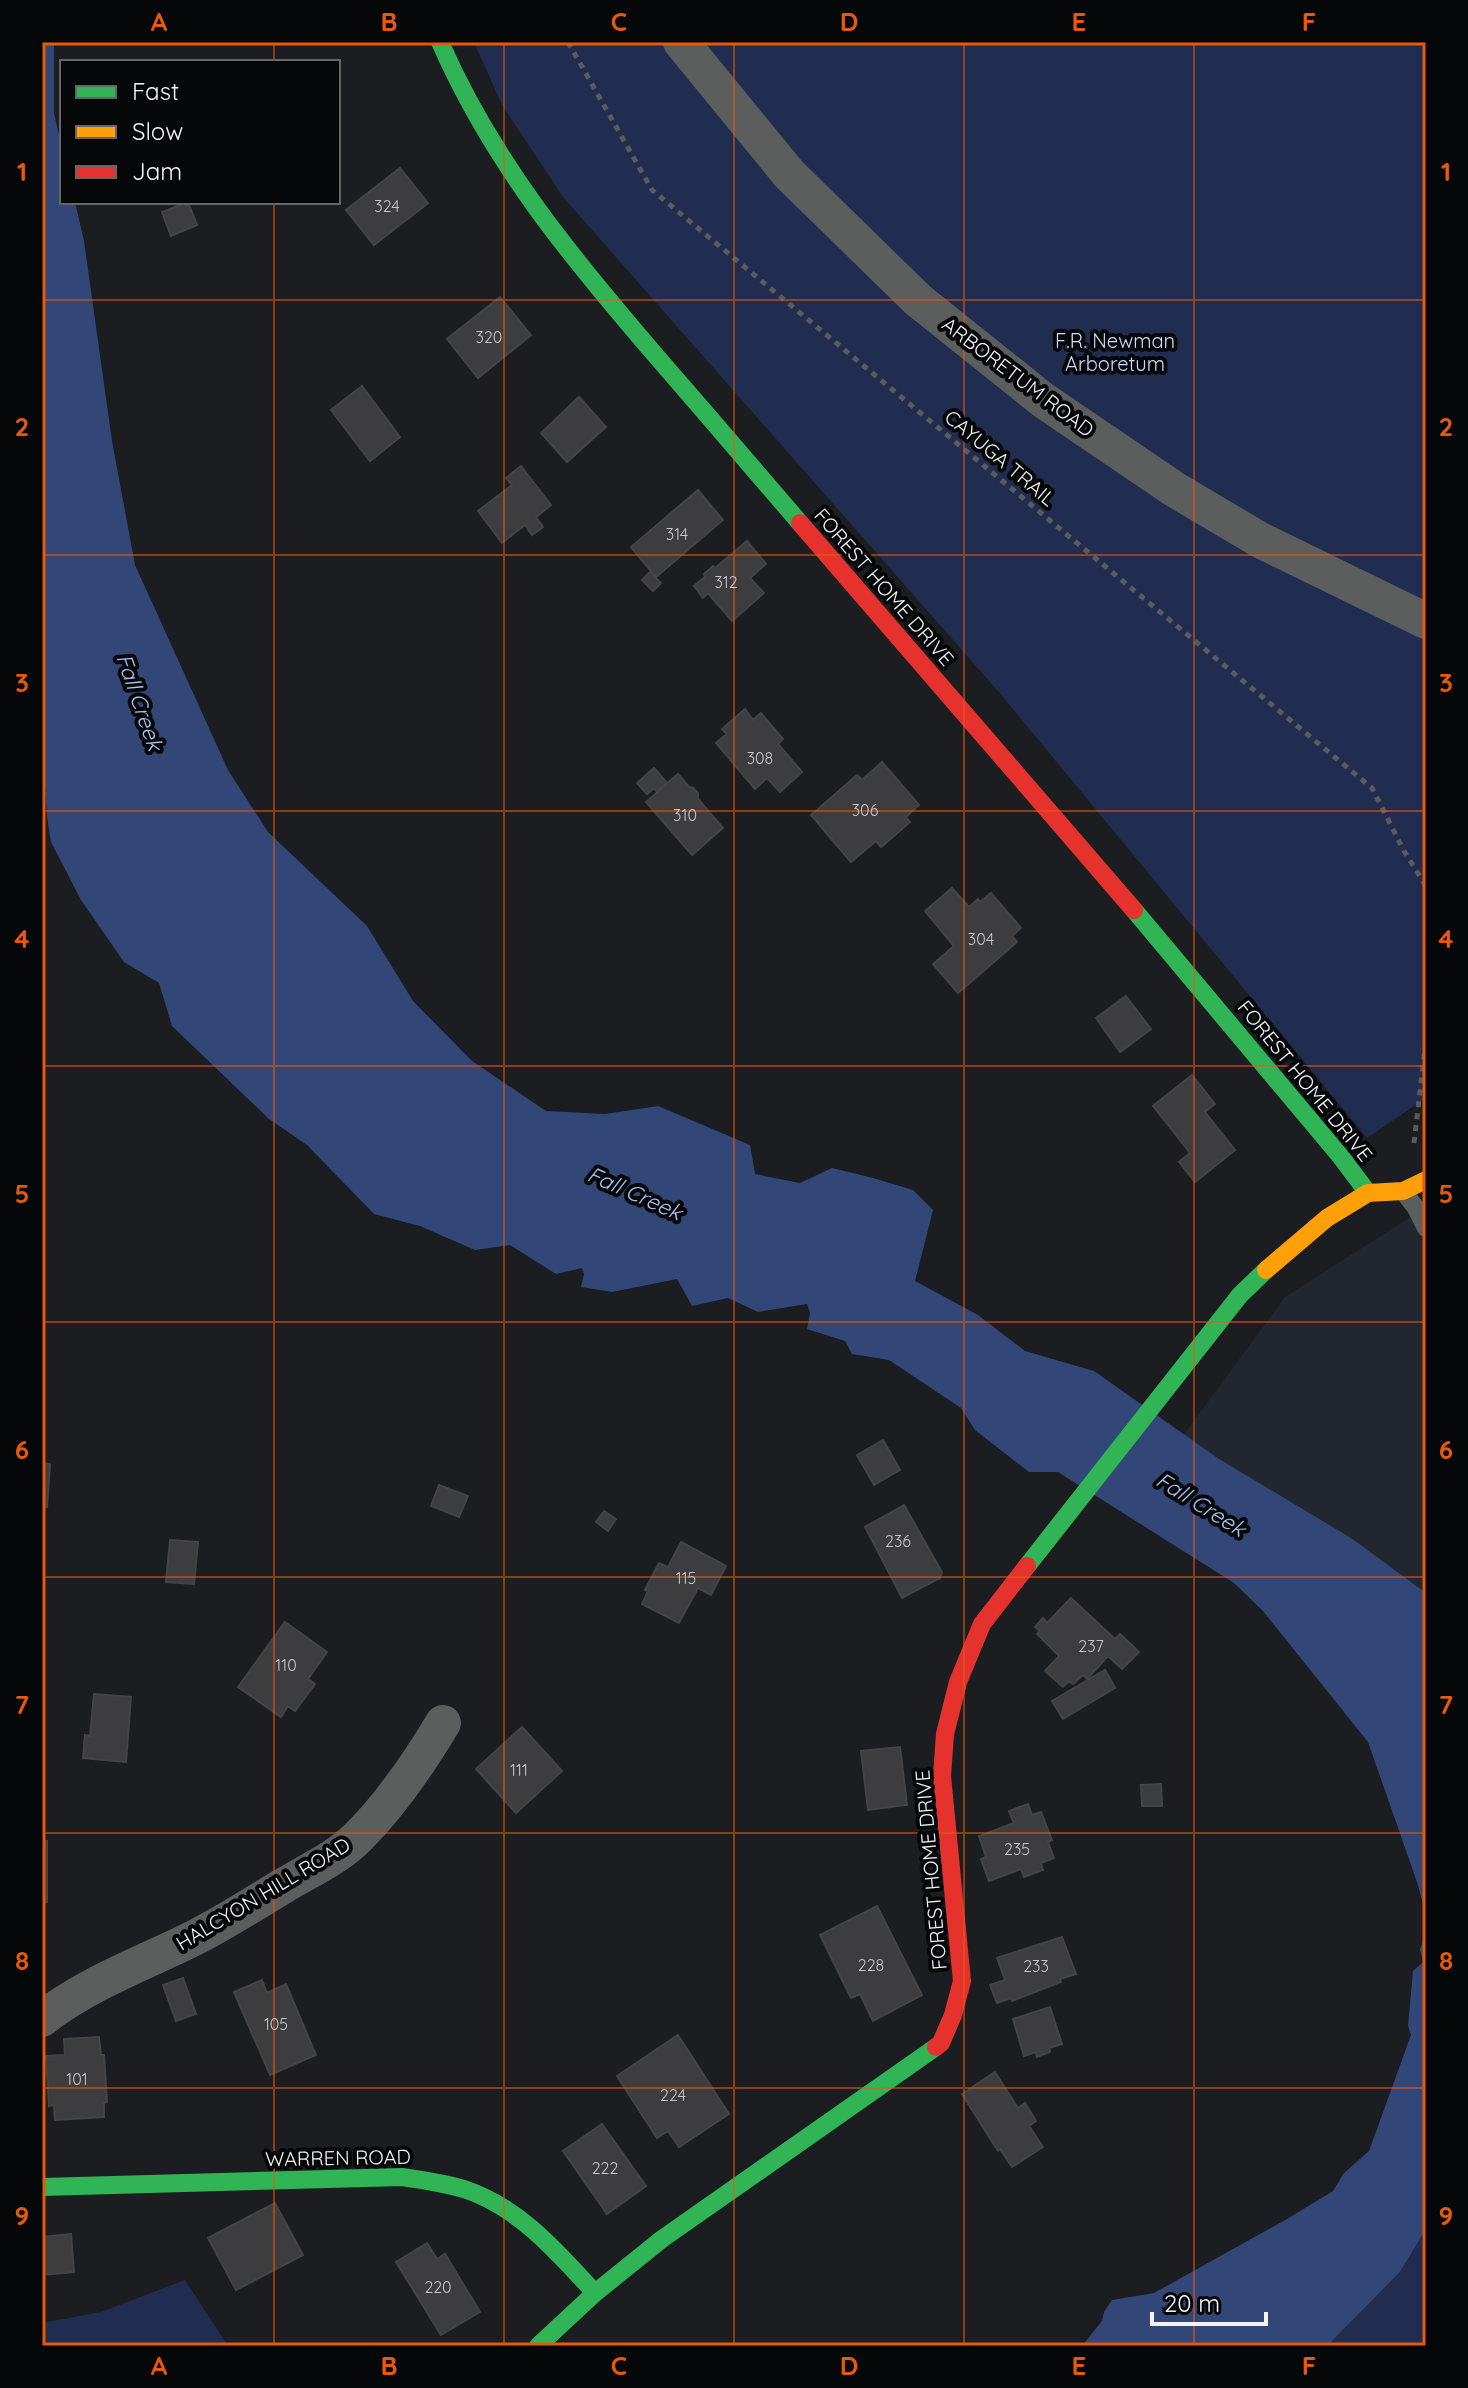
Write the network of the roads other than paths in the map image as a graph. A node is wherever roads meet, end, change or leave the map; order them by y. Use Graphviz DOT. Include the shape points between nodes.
graph roads {
  1 [pos="440,42"];
  2 [pos="681,42"];
  3 [pos="1426,621"];
  4 [pos="1426,1180"];
  5 [pos="1403,1191"];
  6 [pos="1368,1193"];
  7 [pos="1426,1228"];
  8 [pos="443,1723"];
  9 [pos="42,2019"];
  10 [pos="42,2187"];
  11 [pos="595,2293"];
  12 [pos="538,2346"];
  1 -- 6 [label="street, FOREST HOME DRIVE" via="498,155 561,241 1188,973"];
  2 -- 3 [label="street, ARBORETUM ROAD" via="789,174 918,300 1043,400 1260,540"];
  4 -- 5 [label="street"];
  5 -- 6 [label="street"];
  5 -- 7 [label="lane"];
  6 -- 11 [label="street, FOREST HOME DRIVE" via="1327,1218 1240,1295 982,1624 958,1682 945,1734 942,1776 962,1981 941,2043 662,2239"];
  8 -- 9 [label="street, HALCYON HILL ROAD" via="358,1838 200,1935 127,1969"];
  10 -- 11 [label="street, WARREN ROAD" via="402,2177 436,2181 478,2194 517,2215"];
  11 -- 12 [label="street, FOREST HOME DRIVE"];
}
